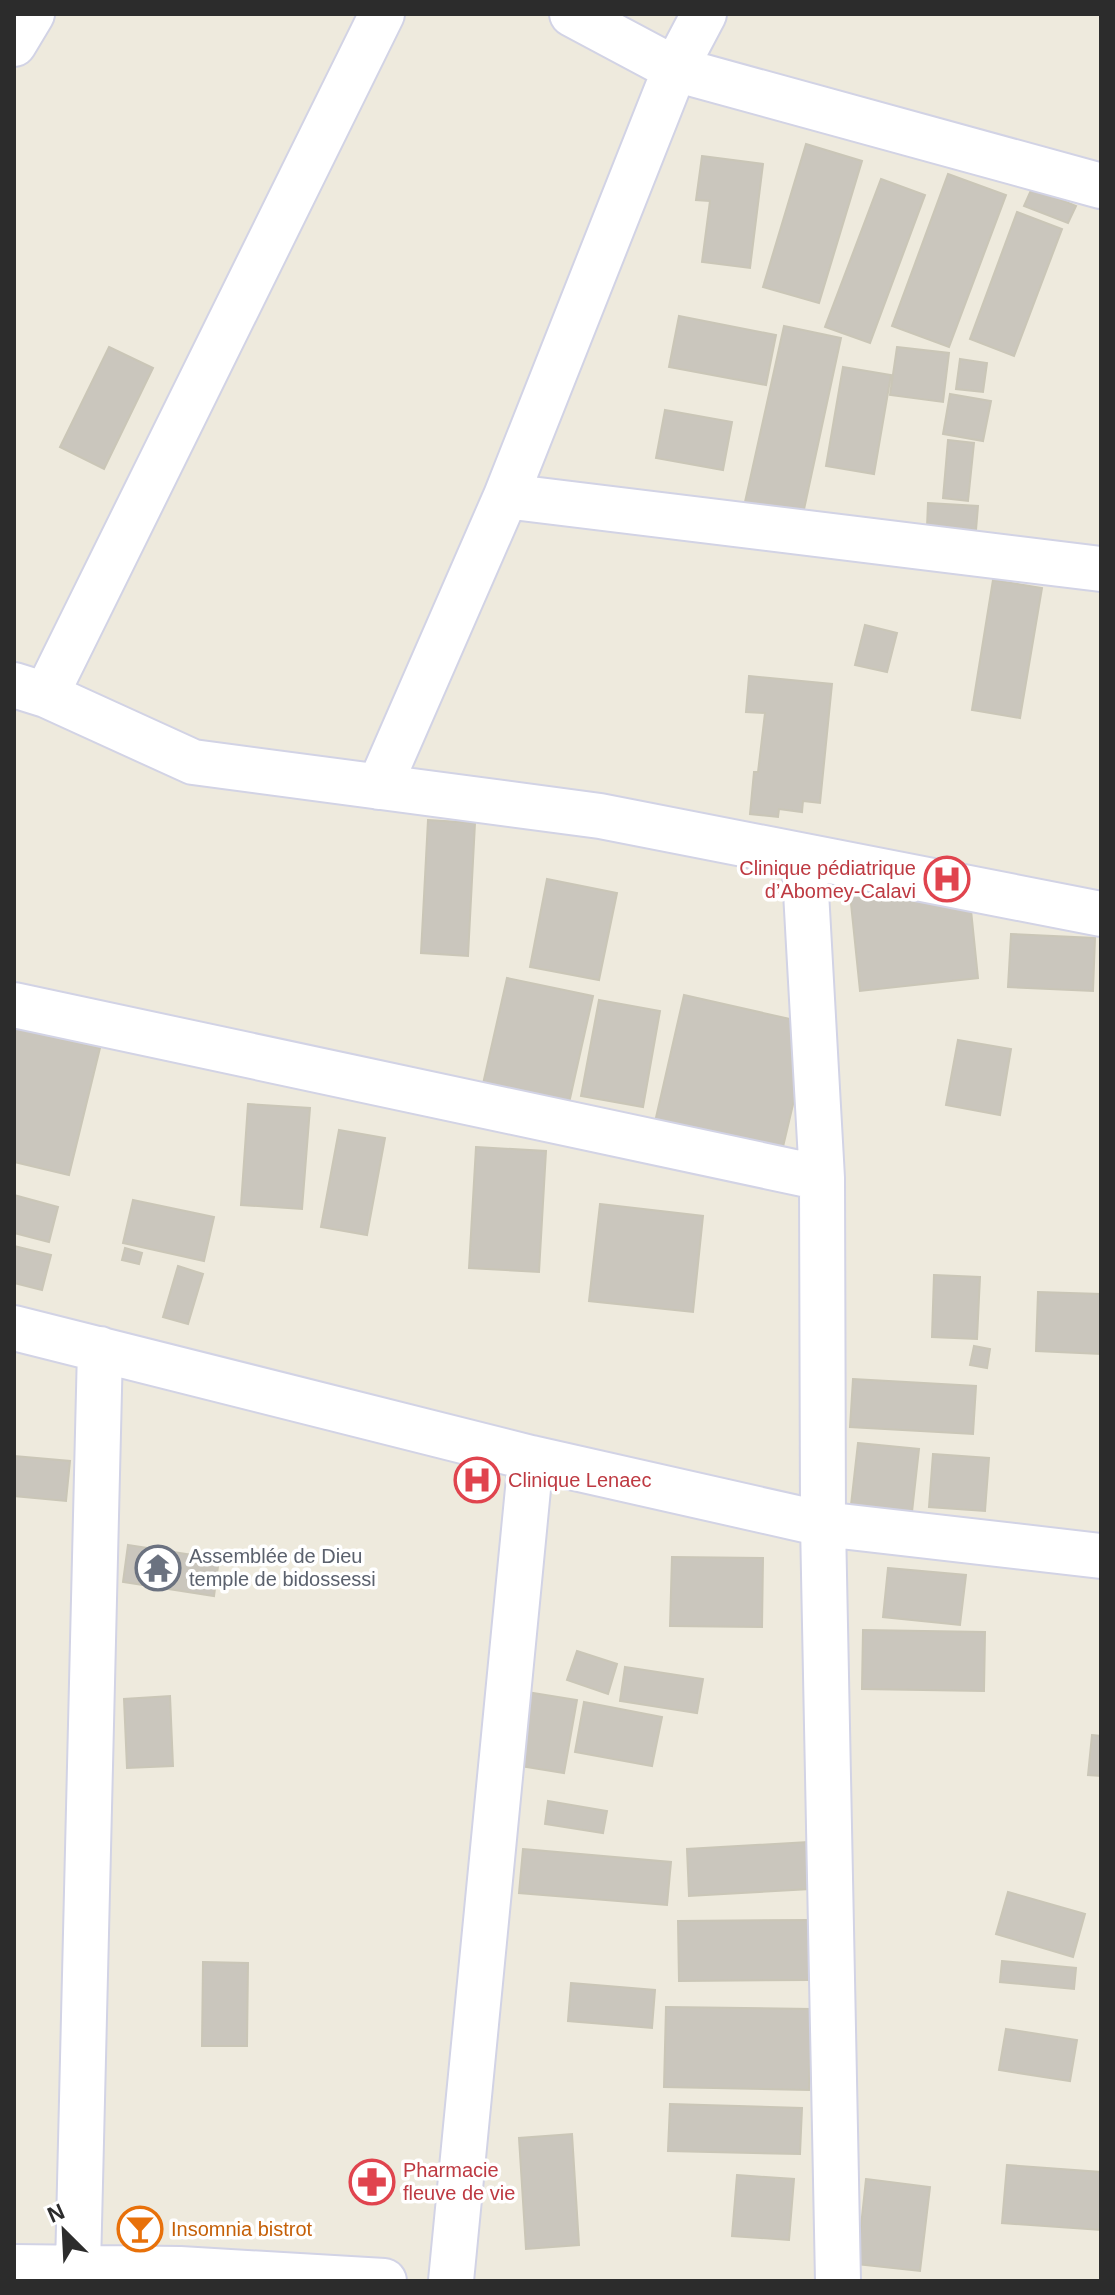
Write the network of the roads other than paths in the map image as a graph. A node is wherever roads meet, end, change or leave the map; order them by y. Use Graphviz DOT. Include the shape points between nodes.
graph roads {
  1 [pos="32,14"];
  2 [pos="382,14"];
  3 [pos="572,14"];
  4 [pos="704,14"];
  5 [pos="14,44"];
  6 [pos="675,69"];
  7 [pos="1101,186"];
  8 [pos="506,496"];
  9 [pos="1101,569"];
  10 [pos="30,690"];
  11 [pos="379,787"];
  12 [pos="804,856"];
  13 [pos="1101,914"];
  14 [pos="14,1005"];
  15 [pos="822,1178"];
  16 [pos="14,1328"];
  17 [pos="100,1349"];
  18 [pos="531,1458"];
  19 [pos="823,1524"];
  20 [pos="1101,1556"];
  21 [pos="14,2267"];
  22 [pos="78,2267"];
  23 [pos="180,2275"];
  24 [pos="384,2281"];
  25 [pos="451,2281"];
  26 [pos="838,2281"];
  1 -- 5 [label="street"];
  2 -- 10 [label="street"];
  3 -- 6 [label="street"];
  4 -- 6 [label="street"];
  6 -- 7 [label="street"];
  6 -- 8 [label="street"];
  8 -- 9 [label="street"];
  8 -- 11 [label="street"];
  10 -- 11 [label="street" via="193,762"];
  11 -- 12 [label="street" via="600,816"];
  12 -- 13 [label="street"];
  12 -- 15 [label="street"];
  14 -- 15 [label="street"];
  15 -- 19 [label="street"];
  16 -- 17 [label="street"];
  17 -- 18 [label="street"];
  17 -- 22 [label="street"];
  18 -- 19 [label="street"];
  18 -- 25 [label="street"];
  19 -- 20 [label="street"];
  19 -- 26 [label="street"];
  21 -- 22 [label="street"];
  22 -- 23 [label="street"];
  23 -- 24 [label="street"];
}
